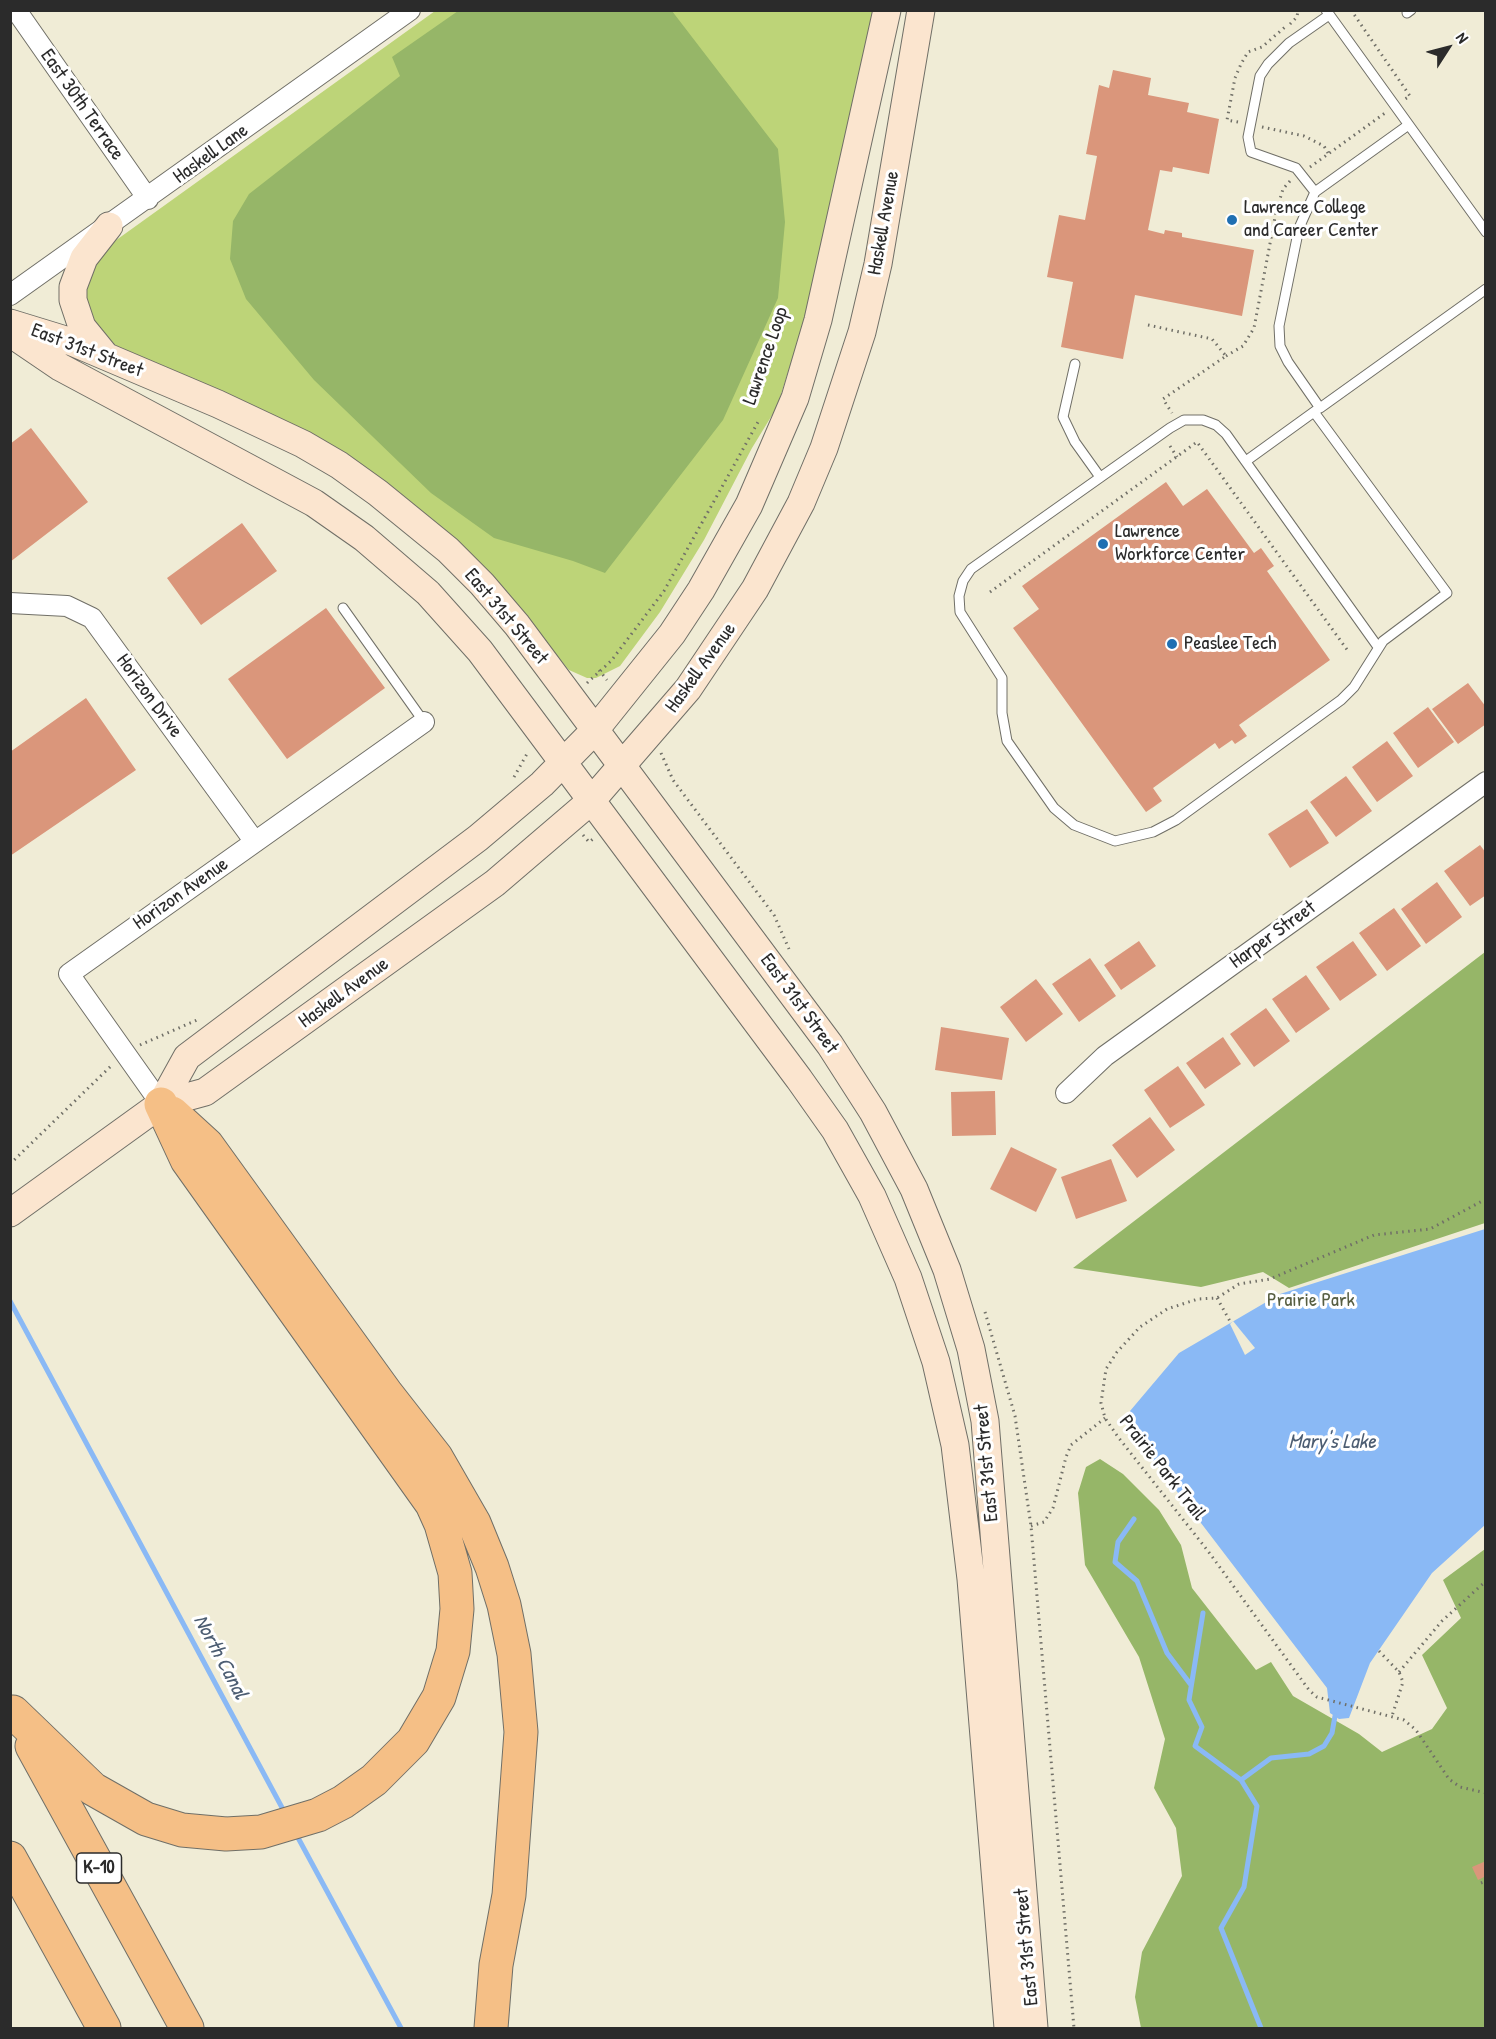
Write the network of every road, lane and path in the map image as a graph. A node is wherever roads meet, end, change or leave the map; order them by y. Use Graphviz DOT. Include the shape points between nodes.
graph roads {
  1 [pos="15,10"];
  2 [pos="887,10"];
  3 [pos="921,10"];
  4 [pos="400,13"];
  5 [pos="1327,13"];
  6 [pos="1407,126"];
  7 [pos="1315,192"];
  8 [pos="148,198"];
  9 [pos="109,226"];
  10 [pos="1485,232"];
  11 [pos="1485,289"];
  12 [pos="10,296"];
  13 [pos="10,323"];
  14 [pos="1148,326"];
  15 [pos="10,333"];
  16 [pos="107,357"];
  17 [pos="1075,364"];
  18 [pos="1317,410"];
  19 [pos="761,417"];
  20 [pos="1170,428"];
  21 [pos="1177,457"];
  22 [pos="1246,461"];
  23 [pos="1100,477"];
  24 [pos="990,592"];
  25 [pos="10,603"];
  26 [pos="343,608"];
  27 [pos="1378,647"];
  28 [pos="1348,651"];
  29 [pos="599,670"];
  30 [pos="424,722"];
  31 [pos="595,730"];
  32 [pos="563,763"];
  33 [pos="623,767"];
  34 [pos="1485,782"];
  35 [pos="591,800"];
  36 [pos="255,842"];
  37 [pos="109,1067"];
  38 [pos="1066,1093"];
  39 [pos="161,1104"];
  40 [pos="10,1164"];
  41 [pos="1485,1199"];
  42 [pos="12,1212"];
  43 [pos="1217,1298"];
  44 [pos="1231,1323"];
  45 [pos="1105,1418"];
  46 [pos="1031,1526"];
  47 [pos="1485,1581"];
  48 [pos="1379,1652"];
  49 [pos="1399,1672"];
  50 [pos="12,1710"];
  51 [pos="1392,1716"];
  52 [pos="1485,1793"];
  53 [pos="10,1858"];
  54 [pos="105,2028"];
  55 [pos="187,2028"];
  56 [pos="491,2028"];
  57 [pos="1008,2028"];
  58 [pos="1034,2028"];
  1 -- 8 [label="street, East 30th Terrace"];
  2 -- 31 [label="main road, Haskell Avenue" via="818,320 782,431 749,505 701,590 666,642"];
  3 -- 33 [label="main road, Haskell Avenue" via="878,264 862,332 824,448 779,546 728,634"];
  4 -- 8 [label="street, Haskell Lane"];
  5 -- 6 [label="lane"];
  5 -- 7 [label="lane" via="1283,48 1264,70 1253,102 1248,137 1251,152 1296,168"];
  6 -- 7 [label="lane"];
  6 -- 10 [label="lane"];
  7 -- 18 [label="lane" via="1299,228 1280,326 1280,346"];
  8 -- 9 [label="street, Haskell Lane"];
  9 -- 12 [label="street, Haskell Lane"];
  9 -- 16 [label="main road" via="84,258 73,287 82,327"];
  11 -- 18 [label="lane"];
  13 -- 16 [label="main road, East 31st Street"];
  14 -- 20 [label="path" via="1212,339 1226,356 1163,399 1172,412"];
  15 -- 32 [label="main road, East 31st Street" via="60,367 314,503 364,538 453,619"];
  16 -- 31 [label="main road, East 31st Street" via="303,444 405,513 482,584"];
  17 -- 23 [label="lane" via="1063,417"];
  18 -- 22 [label="lane"];
  18 -- 27 [label="lane" via="1447,593"];
  19 -- 29 [label="path, Lawrence Loop" via="664,591 611,661"];
  20 -- 21 [label="path" via="1167,442"];
  20 -- 22 [label="lane" via="1184,420 1216,425"];
  20 -- 23 [label="lane"];
  21 -- 24 [label="path"];
  21 -- 28 [label="path" via="1197,442"];
  22 -- 27 [label="lane"];
  23 -- 27 [label="lane" via="971,569 959,596 964,620 1002,678 1002,713 1008,741 1054,808 1074,825 1115,841 1153,832 1176,820 1341,700 1354,687"];
  25 -- 36 [label="street, Horizon Drive" via="67,606 92,618"];
  26 -- 30 [label="lane"];
  30 -- 36 [label="street, Horizon Avenue"];
  31 -- 32 [label="main road, Haskell Avenue"];
  31 -- 33 [label="main road, East 31st Street"];
  32 -- 35 [label="main road, East 31st Street"];
  32 -- 39 [label="main road, Haskell Avenue" via="478,838 187,1057"];
  33 -- 35 [label="main road, Haskell Avenue"];
  33 -- 58 [label="main road, East 31st Street" via="830,1045 873,1112 930,1226 961,1310 987,1433"];
  34 -- 38 [label="street, Harper Street" via="1105,1056"];
  35 -- 39 [label="main road, Haskell Avenue" via="495,883 206,1092"];
  35 -- 57 [label="main road, East 31st Street" via="835,1130 891,1237 924,1322 947,1406 962,1503"];
  36 -- 39 [label="street, Horizon Avenue" via="69,974"];
  37 -- 40 [label="path"];
  39 -- 42 [label="main road, Haskell Avenue"];
  39 -- 50 [label="highway" via="187,1160 437,1514 450,1552 457,1609 453,1651 440,1696 414,1741 374,1780 343,1802 291,1825 261,1832 182,1830 146,1820 75,1773"];
  39 -- 56 [label="highway" via="207,1145 436,1457 474,1523 492,1567 514,1654 521,1732 509,1895 496,1965"];
  41 -- 43 [label="path, Prairie Park Trail" via="1430,1229 1374,1235 1270,1279 1239,1284"];
  43 -- 44 [label="path"];
  43 -- 45 [label="path, Prairie Park Trail" via="1198,1299 1167,1309 1140,1327 1106,1369 1101,1403"];
  45 -- 46 [label="path" via="1071,1445 1053,1508 1044,1522"];
  45 -- 51 [label="path, Prairie Park Trail" via="1317,1697"];
  47 -- 49 [label="path" via="1442,1621"];
  48 -- 49 [label="path"];
  49 -- 51 [label="path" via="1403,1682"];
  50 -- 55 [label="highway, K-10"];
  51 -- 52 [label="path, Prairie Park Trail" via="1416,1730 1449,1779 1460,1787"];
  53 -- 54 [label="highway"];
}
